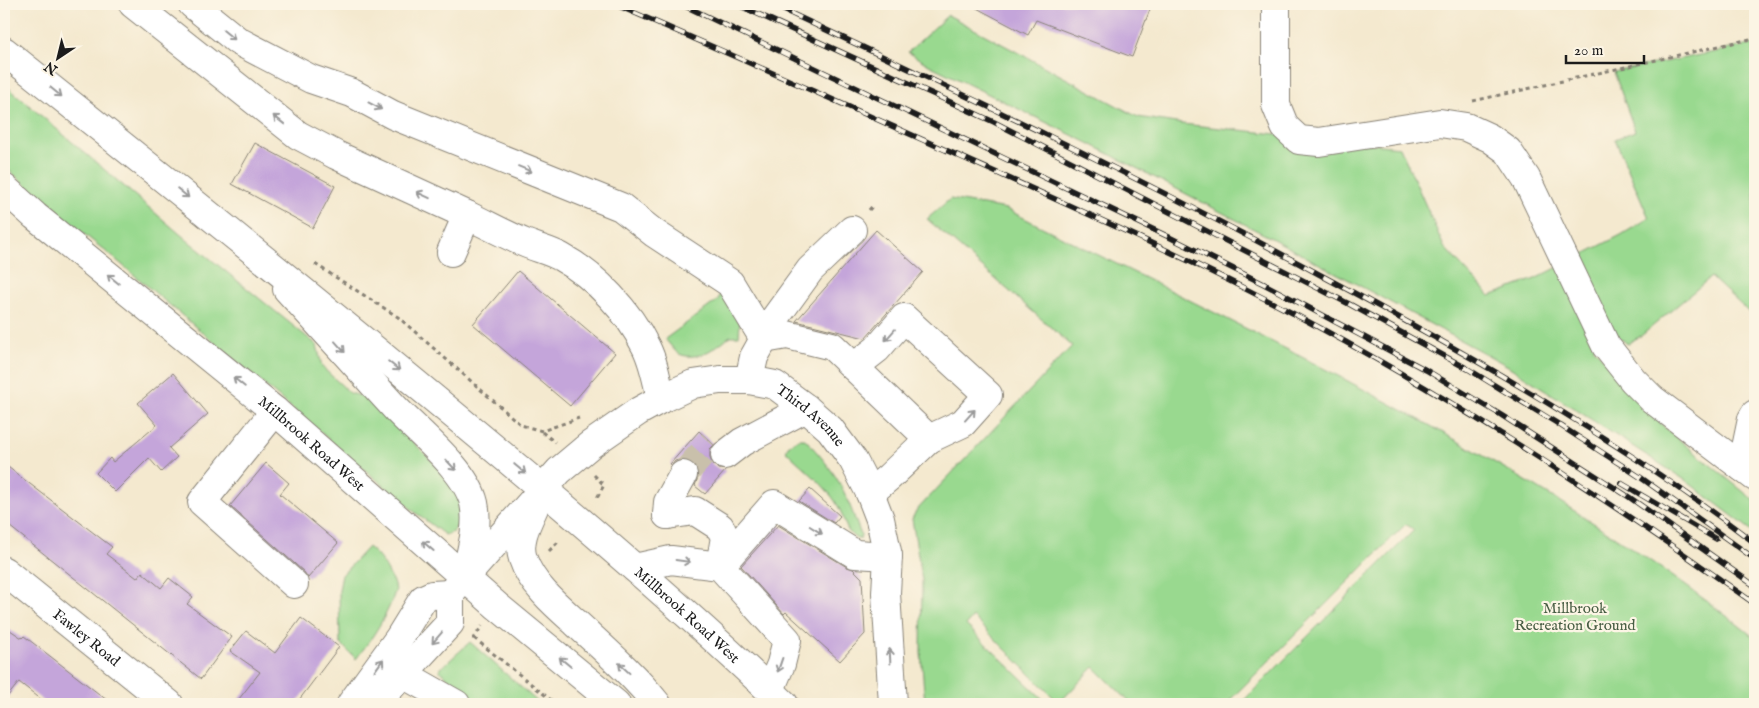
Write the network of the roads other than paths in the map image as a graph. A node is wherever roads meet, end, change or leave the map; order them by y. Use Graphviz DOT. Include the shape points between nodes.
graph roads {
  1 [pos="133,4"];
  2 [pos="192,4"];
  3 [pos="1276,4"];
  4 [pos="4,51"];
  5 [pos="4,188"];
  6 [pos="467,215"];
  7 [pos="852,230"];
  8 [pos="248,246"];
  9 [pos="451,252"];
  10 [pos="764,339"];
  11 [pos="854,367"];
  12 [pos="749,380"];
  13 [pos="661,399"];
  14 [pos="806,408"];
  15 [pos="275,412"];
  16 [pos="1755,414"];
  17 [pos="929,439"];
  18 [pos="719,449"];
  19 [pos="1749,472"];
  20 [pos="690,481"];
  21 [pos="544,489"];
  22 [pos="870,493"];
  23 [pos="888,556"];
  24 [pos="720,566"];
  25 [pos="635,568"];
  26 [pos="4,571"];
  27 [pos="294,584"];
  28 [pos="457,586"];
  29 [pos="403,674"];
  30 [pos="777,697"];
  31 [pos="169,704"];
  32 [pos="351,704"];
  33 [pos="375,704"];
  34 [pos="456,704"];
  35 [pos="616,704"];
  36 [pos="657,704"];
  37 [pos="893,704"];
  6 -- 1 [label="main road, one-way" via="298,135"];
  2 -- 10 [label="main road, one-way" via="238,42 311,79 352,93 393,115 621,207 730,283"];
  3 -- 19 [label="main road" via="1276,105 1285,127 1299,140 1319,142 1440,123 1466,127 1508,151 1526,178 1606,346 1652,399"];
  4 -- 8 [label="main road, Millbrook Road West, one-way"];
  15 -- 5 [label="main road, Millbrook Road West, one-way"];
  6 -- 9 [label="main road"];
  6 -- 13 [label="main road" via="524,243 560,256 599,284 640,336 655,370"];
  7 -- 10 [label="main road" via="810,270 765,332"];
  8 -- 21 [label="main road, Millbrook Road West, one-way"];
  8 -- 28 [label="main road, one-way" via="457,472 469,490 476,521"];
  10 -- 11 [label="main road" via="787,335 832,346"];
  10 -- 12 [label="main road" via="754,357"];
  11 -- 17 [label="main road"];
  17 -- 11 [label="main road, one-way" via="963,424 988,396 904,318 877,349"];
  12 -- 13 [label="main road, Third Avenue" via="693,384"];
  12 -- 14 [label="main road, Third Avenue" via="775,385"];
  13 -- 21 [label="main road, Third Avenue" via="574,457"];
  14 -- 18 [label="main road" via="742,442"];
  14 -- 22 [label="main road, Third Avenue" via="830,429 853,460"];
  15 -- 27 [label="main road" via="202,502"];
  28 -- 15 [label="main road, Millbrook Road West, one-way"];
  16 -- 19 [label="main road"];
  17 -- 22 [label="main road"];
  20 -- 24 [label="main road" via="668,502 667,515 695,512 720,527 725,537"];
  21 -- 25 [label="main road, Millbrook Road West"];
  21 -- 28 [label="main road"];
  36 -- 21 [label="main road, one-way" via="553,602 538,585 523,559 523,536"];
  22 -- 23 [label="main road, Third Avenue"];
  24 -- 23 [label="main road, one-way" via="774,504 855,554"];
  37 -- 23 [label="main road, Third Avenue, one-way" via="886,593"];
  25 -- 24 [label="main road, one-way" via="671,560"];
  24 -- 30 [label="main road, one-way" via="787,640"];
  25 -- 30 [label="main road, Millbrook Road West"];
  26 -- 31 [label="main road, Fawley Road"];
  28 -- 29 [label="main road, one-way" via="450,622"];
  32 -- 28 [label="main road, one-way" via="423,599"];
  35 -- 28 [label="main road, Millbrook Road West, one-way"];
  29 -- 33 [label="main road"];
  29 -- 34 [label="main road"];
}
